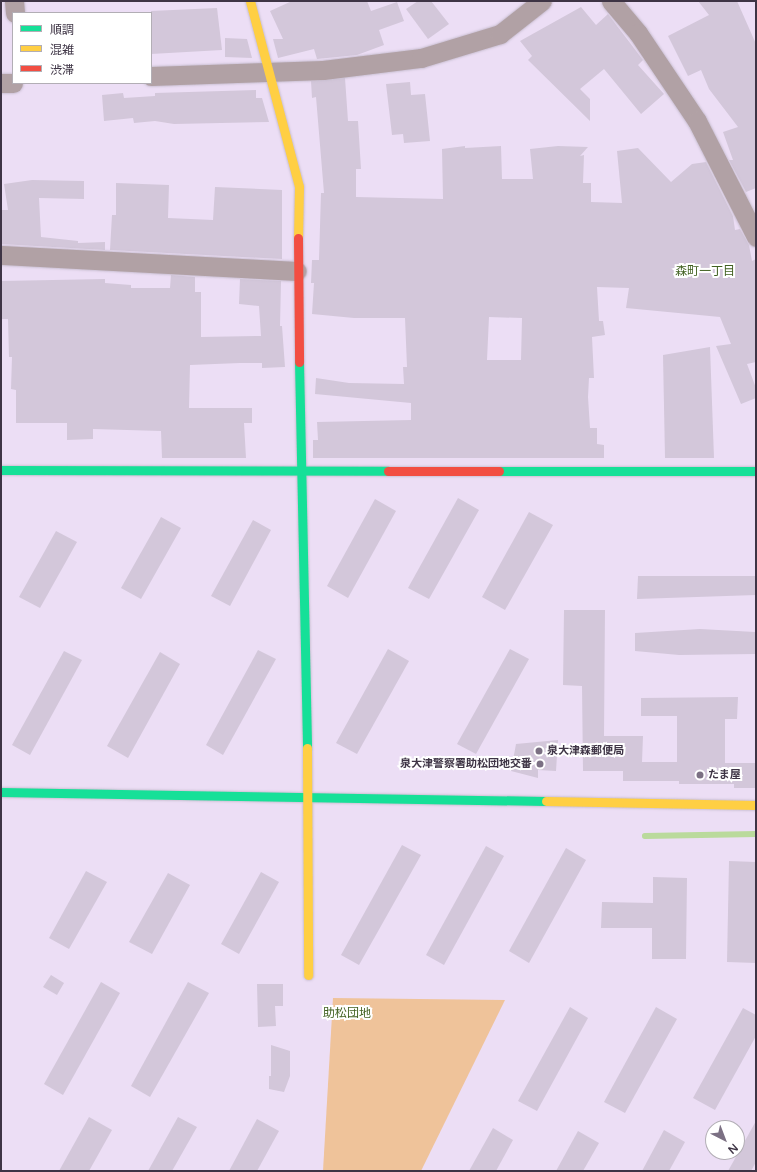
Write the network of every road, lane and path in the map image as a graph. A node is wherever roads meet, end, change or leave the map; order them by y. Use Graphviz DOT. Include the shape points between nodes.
graph roads {
  1 [pos="14,1"];
  2 [pos="250,1"];
  3 [pos="542,1"];
  4 [pos="611,1"];
  5 [pos="15,12"];
  6 [pos="270,70"];
  7 [pos="152,76"];
  8 [pos="1,83"];
  9 [pos="12,83"];
  10 [pos="756,237"];
  11 [pos="1,255"];
  12 [pos="297,271"];
  13 [pos="1,470"];
  14 [pos="301,471"];
  15 [pos="756,471"];
  16 [pos="1,792"];
  17 [pos="308,799"];
  18 [pos="756,805"];
  19 [pos="308,975"];
  1 -- 5 [label="street"];
  2 -- 6 [label="street"];
  3 -- 6 [label="street" via="500,34 421,58 323,70"];
  4 -- 10 [label="street" via="638,33 697,121"];
  6 -- 7 [label="street"];
  6 -- 12 [label="street" via="299,187"];
  8 -- 9 [label="street"];
  11 -- 12 [label="street"];
  12 -- 14 [label="street"];
  13 -- 14 [label="street"];
  14 -- 15 [label="street"];
  14 -- 17 [label="street"];
  16 -- 17 [label="street"];
  17 -- 18 [label="street"];
  17 -- 19 [label="street"];
}
